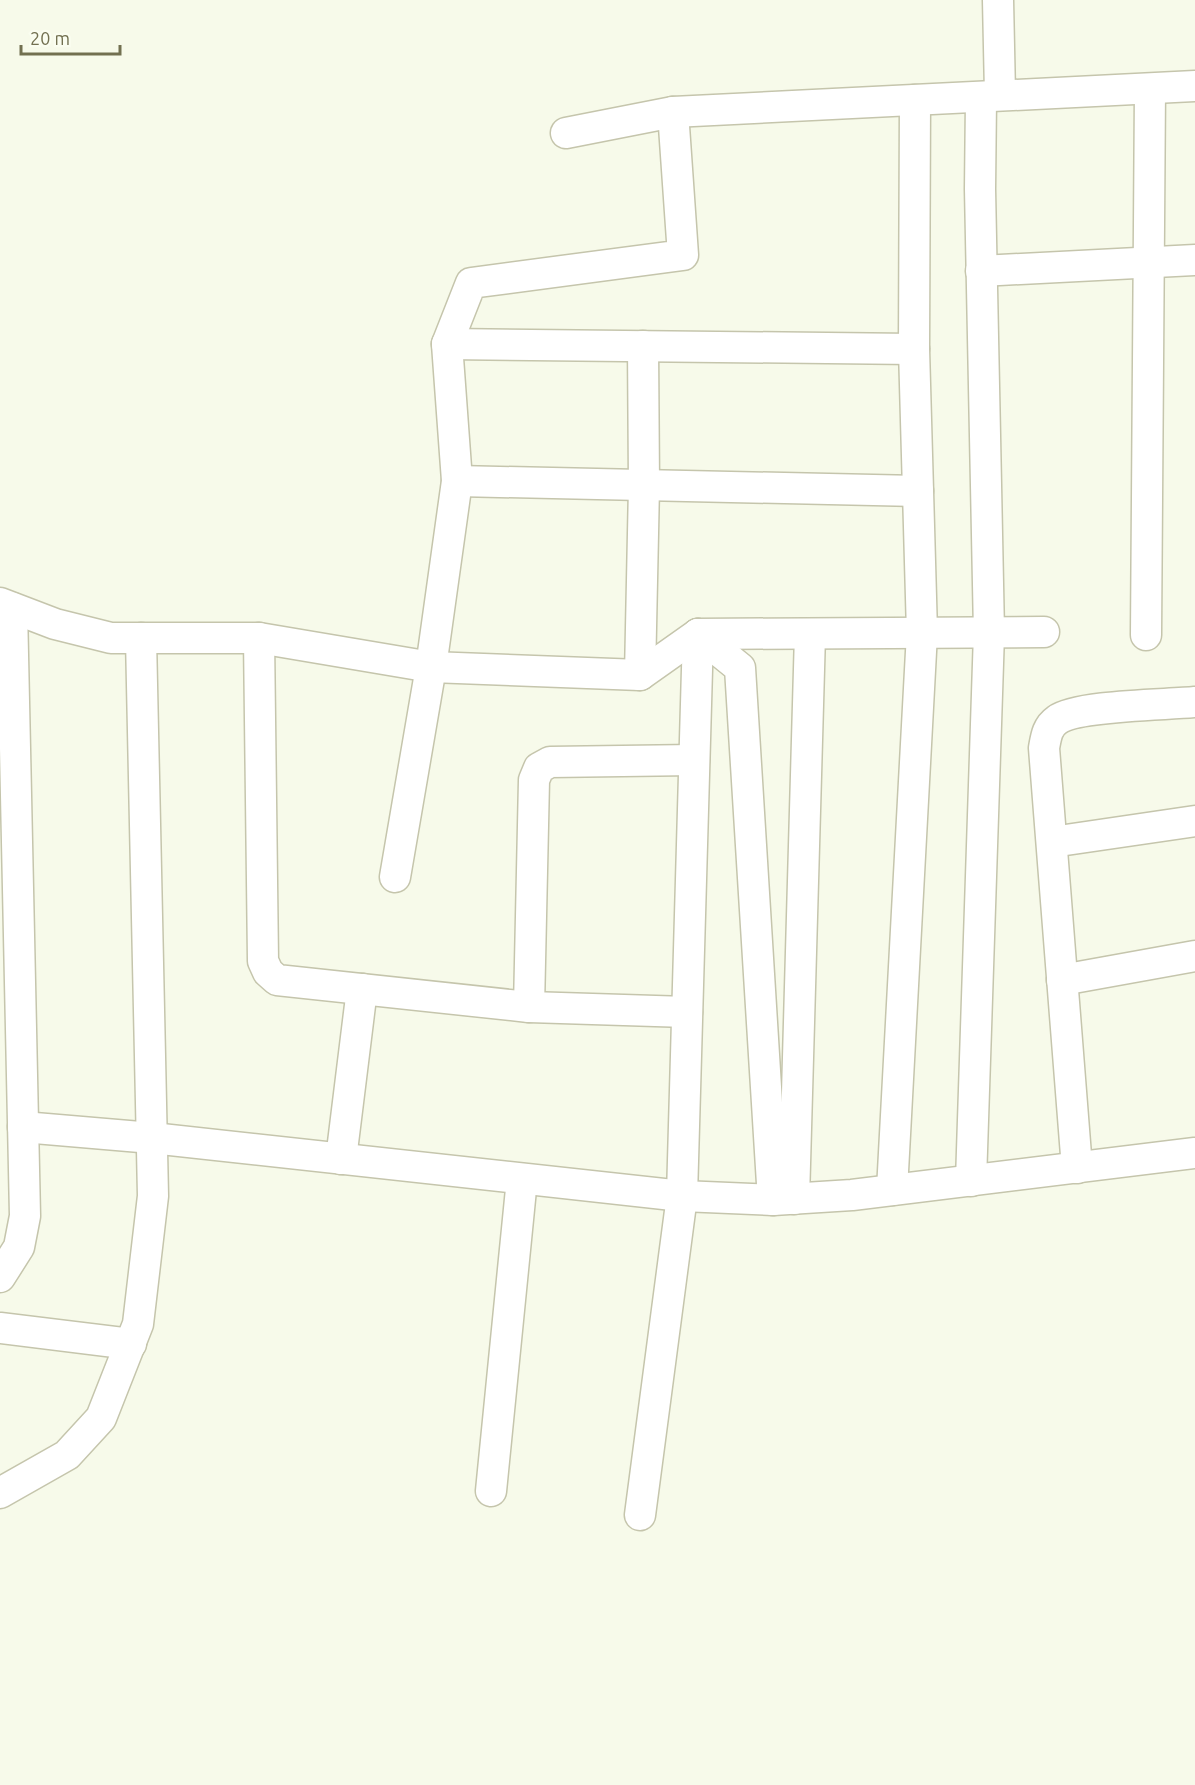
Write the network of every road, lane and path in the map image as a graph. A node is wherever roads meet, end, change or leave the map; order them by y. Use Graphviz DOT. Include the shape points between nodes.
graph roads {
  1 [pos="998,0"];
  2 [pos="1195,86"];
  3 [pos="1150,89"];
  4 [pos="991,96"];
  5 [pos="915,100"];
  6 [pos="673,112"];
  7 [pos="566,133"];
  8 [pos="1195,260"];
  9 [pos="1149,263"];
  10 [pos="981,271"];
  11 [pos="447,344"];
  12 [pos="643,346"];
  13 [pos="914,349"];
  14 [pos="457,481"];
  15 [pos="644,486"];
  16 [pos="918,491"];
  17 [pos="6,606"];
  18 [pos="1044,632"];
  19 [pos="922,633"];
  20 [pos="989,633"];
  21 [pos="698,634"];
  22 [pos="810,634"];
  23 [pos="1146,635"];
  24 [pos="141,638"];
  25 [pos="259,638"];
  26 [pos="431,667"];
  27 [pos="640,675"];
  28 [pos="1195,702"];
  29 [pos="694,760"];
  30 [pos="1195,821"];
  31 [pos="1052,842"];
  32 [pos="395,877"];
  33 [pos="1195,956"];
  34 [pos="1062,980"];
  35 [pos="362,989"];
  36 [pos="529,1007"];
  37 [pos="687,1012"];
  38 [pos="23,1127"];
  39 [pos="152,1138"];
  40 [pos="1195,1153"];
  41 [pos="341,1159"];
  42 [pos="1077,1168"];
  43 [pos="522,1179"];
  44 [pos="971,1181"];
  45 [pos="892,1190"];
  46 [pos="682,1196"];
  47 [pos="784,1200"];
  48 [pos="0,1277"];
  49 [pos="0,1328"];
  50 [pos="131,1344"];
  51 [pos="490,1491"];
  52 [pos="0,1494"];
  53 [pos="640,1515"];
  1 -- 4 [label="street"];
  2 -- 3 [label="street"];
  3 -- 4 [label="street"];
  3 -- 9 [label="street"];
  4 -- 5 [label="street"];
  4 -- 10 [label="street"];
  5 -- 6 [label="street"];
  5 -- 13 [label="street"];
  6 -- 7 [label="street"];
  6 -- 11 [label="street" via="683,255 471,283"];
  8 -- 9 [label="street"];
  9 -- 10 [label="street"];
  9 -- 23 [label="street"];
  10 -- 20 [label="street"];
  11 -- 12 [label="street"];
  11 -- 14 [label="street"];
  12 -- 13 [label="street"];
  12 -- 15 [label="street"];
  13 -- 16 [label="street"];
  14 -- 15 [label="street"];
  14 -- 26 [label="street"];
  15 -- 16 [label="street"];
  15 -- 27 [label="street"];
  16 -- 19 [label="street"];
  17 -- 24 [label="street" via="111,638"];
  17 -- 38 [label="street"];
  18 -- 20 [label="street"];
  19 -- 20 [label="street"];
  19 -- 22 [label="street"];
  19 -- 45 [label="street"];
  20 -- 44 [label="street"];
  21 -- 22 [label="street"];
  21 -- 27 [label="street"];
  21 -- 29 [label="street"];
  21 -- 47 [label="street" via="740,668"];
  22 -- 47 [label="street"];
  24 -- 25 [label="street"];
  24 -- 39 [label="street"];
  25 -- 26 [label="street"];
  25 -- 35 [label="street" via="263,961 267,972 277,980"];
  26 -- 27 [label="street"];
  26 -- 32 [label="street"];
  28 -- 31 [label="street" via="1082,711 1058,719 1047,731 1044,748"];
  29 -- 36 [label="street" via="550,762 539,768 534,780"];
  29 -- 37 [label="street"];
  30 -- 31 [label="street"];
  31 -- 34 [label="street"];
  33 -- 34 [label="street"];
  34 -- 42 [label="street"];
  35 -- 36 [label="street"];
  35 -- 41 [label="street"];
  36 -- 37 [label="street"];
  37 -- 46 [label="street"];
  38 -- 39 [label="street"];
  38 -- 48 [label="street" via="25,1216 19,1247"];
  39 -- 41 [label="street"];
  39 -- 50 [label="street" via="153,1196 138,1324"];
  40 -- 42 [label="street"];
  41 -- 43 [label="street"];
  42 -- 44 [label="street"];
  43 -- 46 [label="street"];
  43 -- 51 [label="street"];
  44 -- 45 [label="street"];
  45 -- 47 [label="street"];
  46 -- 47 [label="street"];
  46 -- 53 [label="street"];
  49 -- 50 [label="street"];
  50 -- 52 [label="street" via="101,1418 68,1455"];
}
